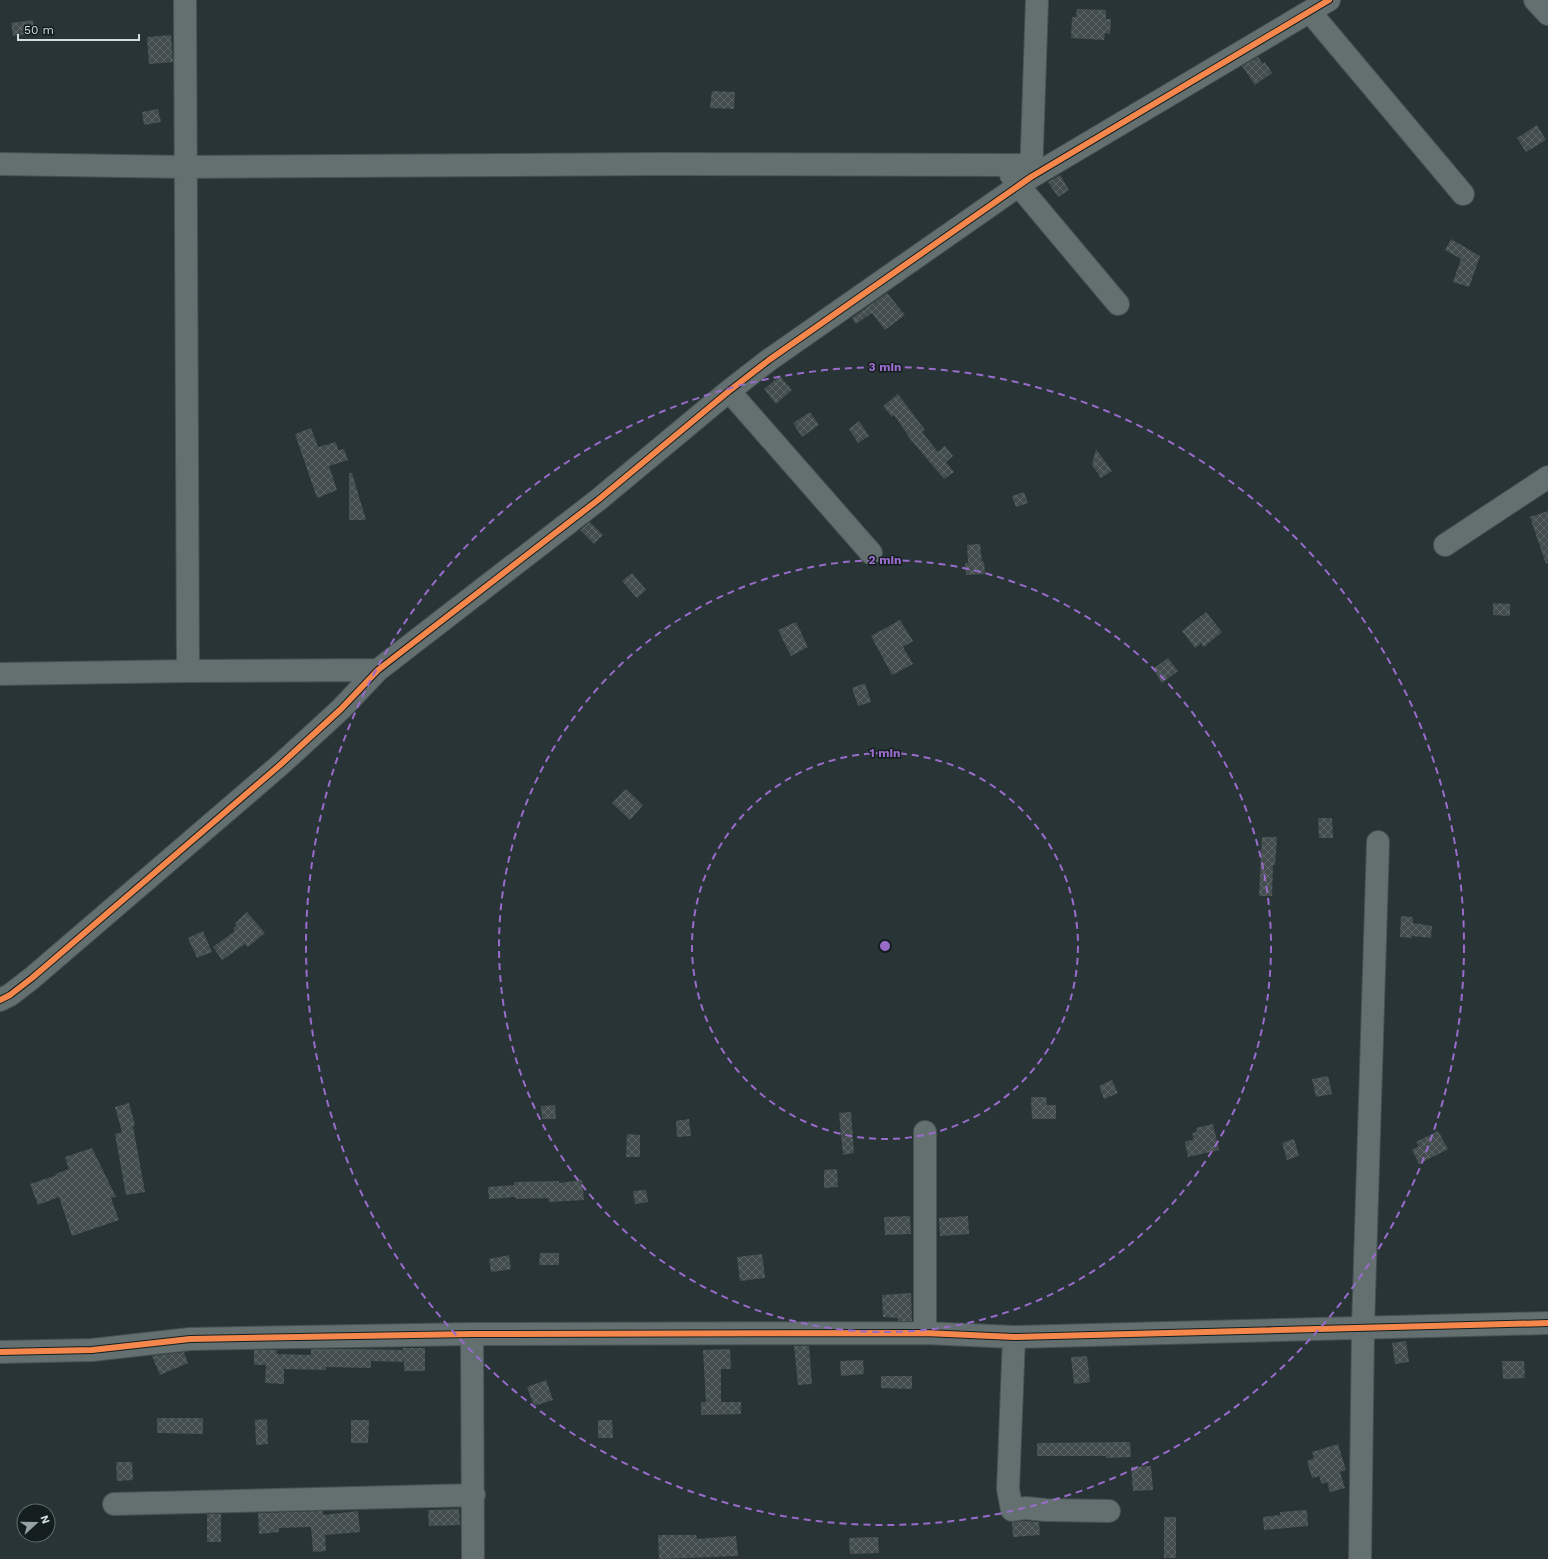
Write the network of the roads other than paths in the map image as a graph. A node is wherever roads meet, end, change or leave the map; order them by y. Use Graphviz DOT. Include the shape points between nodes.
graph roads {
  1 [pos="185,0"];
  2 [pos="1036,0"];
  3 [pos="1329,0"];
  4 [pos="1535,0"];
  5 [pos="1310,12"];
  6 [pos="1548,14"];
  7 [pos="0,164"];
  8 [pos="185,167"];
  9 [pos="1027,176"];
  10 [pos="1463,194"];
  11 [pos="1118,304"];
  12 [pos="728,391"];
  13 [pos="1548,477"];
  14 [pos="1445,545"];
  15 [pos="871,553"];
  16 [pos="378,670"];
  17 [pos="188,671"];
  18 [pos="0,674"];
  19 [pos="1378,842"];
  20 [pos="0,1000"];
  21 [pos="925,1132"];
  22 [pos="1548,1323"];
  23 [pos="1363,1328"];
  24 [pos="472,1334"];
  25 [pos="925,1334"];
  26 [pos="1014,1337"];
  27 [pos="0,1352"];
  28 [pos="474,1495"];
  29 [pos="114,1504"];
  30 [pos="1109,1511"];
  31 [pos="473,1559"];
  32 [pos="1360,1559"];
  1 -- 8 [label="street"];
  2 -- 9 [label="street"];
  3 -- 5 [label="street"];
  4 -- 6 [label="street"];
  5 -- 9 [label="street"];
  5 -- 10 [label="street"];
  7 -- 8 [label="street"];
  8 -- 9 [label="street" via="1005,165"];
  8 -- 17 [label="street"];
  9 -- 11 [label="street"];
  9 -- 12 [label="street"];
  12 -- 15 [label="street"];
  12 -- 16 [label="street" via="598,500"];
  13 -- 14 [label="street"];
  16 -- 17 [label="street"];
  16 -- 20 [label="street" via="341,709 280,765 32,978"];
  17 -- 18 [label="street"];
  19 -- 23 [label="street"];
  21 -- 25 [label="street"];
  22 -- 23 [label="street"];
  23 -- 26 [label="street"];
  23 -- 32 [label="street"];
  24 -- 25 [label="street"];
  24 -- 27 [label="street" via="190,1339 92,1350"];
  24 -- 28 [label="street"];
  25 -- 26 [label="street"];
  26 -- 30 [label="street" via="1008,1489 1012,1510 1025,1508"];
  28 -- 29 [label="street"];
  28 -- 31 [label="street"];
}
